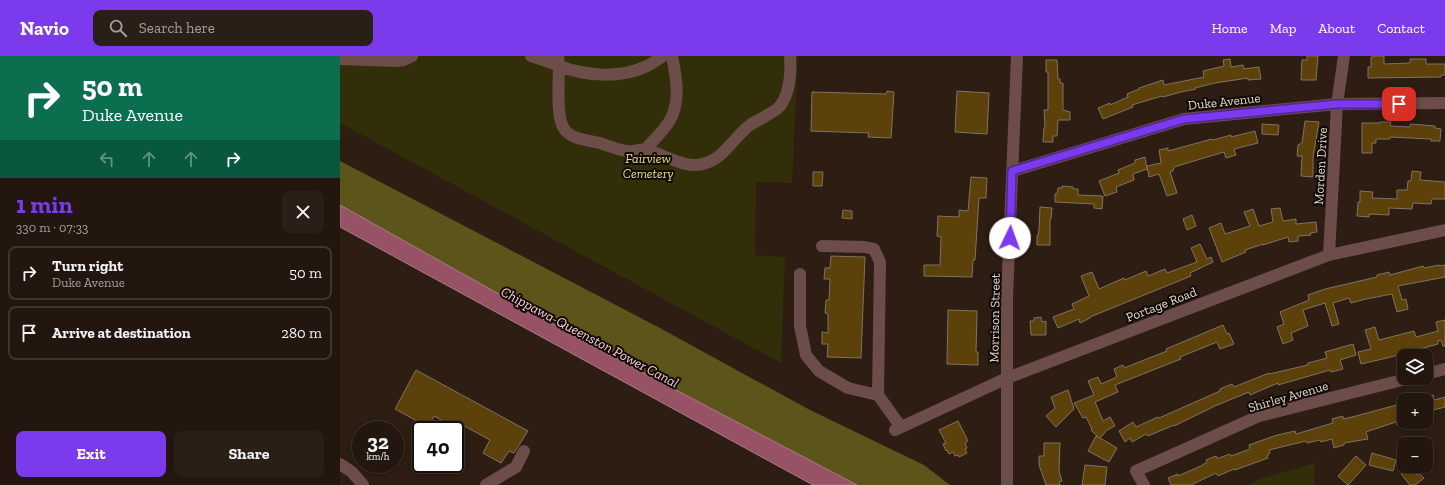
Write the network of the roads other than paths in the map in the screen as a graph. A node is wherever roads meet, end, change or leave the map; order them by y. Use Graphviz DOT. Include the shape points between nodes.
graph roads {
  1 [pos="412,56"];
  2 [pos="531,56"];
  3 [pos="663,56"];
  4 [pos="672,56"];
  5 [pos="790,56"];
  6 [pos="1017,56"];
  7 [pos="1344,56"];
  8 [pos="340,59"];
  9 [pos="558,61"];
  10 [pos="1445,103"];
  11 [pos="1337,104"];
  12 [pos="646,149"];
  13 [pos="1012,171"];
  14 [pos="1445,230"];
  15 [pos="822,246"];
  16 [pos="1329,255"];
  17 [pos="800,274"];
  18 [pos="1445,369"];
  19 [pos="1433,372"];
  20 [pos="1007,378"];
  21 [pos="1397,381"];
  22 [pos="878,395"];
  23 [pos="524,451"];
  24 [pos="340,464"];
  25 [pos="1008,483"];
  26 [pos="363,485"];
  27 [pos="486,485"];
  28 [pos="1144,485"];
  1 -- 8 [label="street" via="397,61"];
  2 -- 9 [label="street" via="552,62"];
  3 -- 9 [label="street" via="647,66 627,73 575,72"];
  4 -- 12 [label="street" via="677,91 675,107 671,120"];
  5 -- 12 [label="street" via="787,92 780,107 748,126 719,156 706,163 683,163"];
  6 -- 13 [label="street, Morrison Street"];
  7 -- 11 [label="street, Morden Drive"];
  9 -- 12 [label="street" via="559,114 563,127 582,140 628,151"];
  10 -- 11 [label="street, Duke Avenue"];
  11 -- 13 [label="street, Duke Avenue" via="1184,119"];
  11 -- 16 [label="street, Morden Drive"];
  13 -- 20 [label="street, Morrison Street"];
  14 -- 16 [label="street, Portage Road"];
  15 -- 22 [label="street" via="874,249 880,262"];
  16 -- 20 [label="street, Portage Road"];
  17 -- 22 [label="street" via="800,326 806,355 819,371 848,388"];
  18 -- 19 [label="street"];
  20 -- 22 [label="street, Portage Road" via="898,429"];
  20 -- 25 [label="street, Morrison Street"];
  21 -- 28 [label="street, Shirley Avenue" via="1259,416 1136,471"];
  23 -- 27 [label="street" via="516,467"];
  24 -- 26 [label="street" via="352,472"];
}
